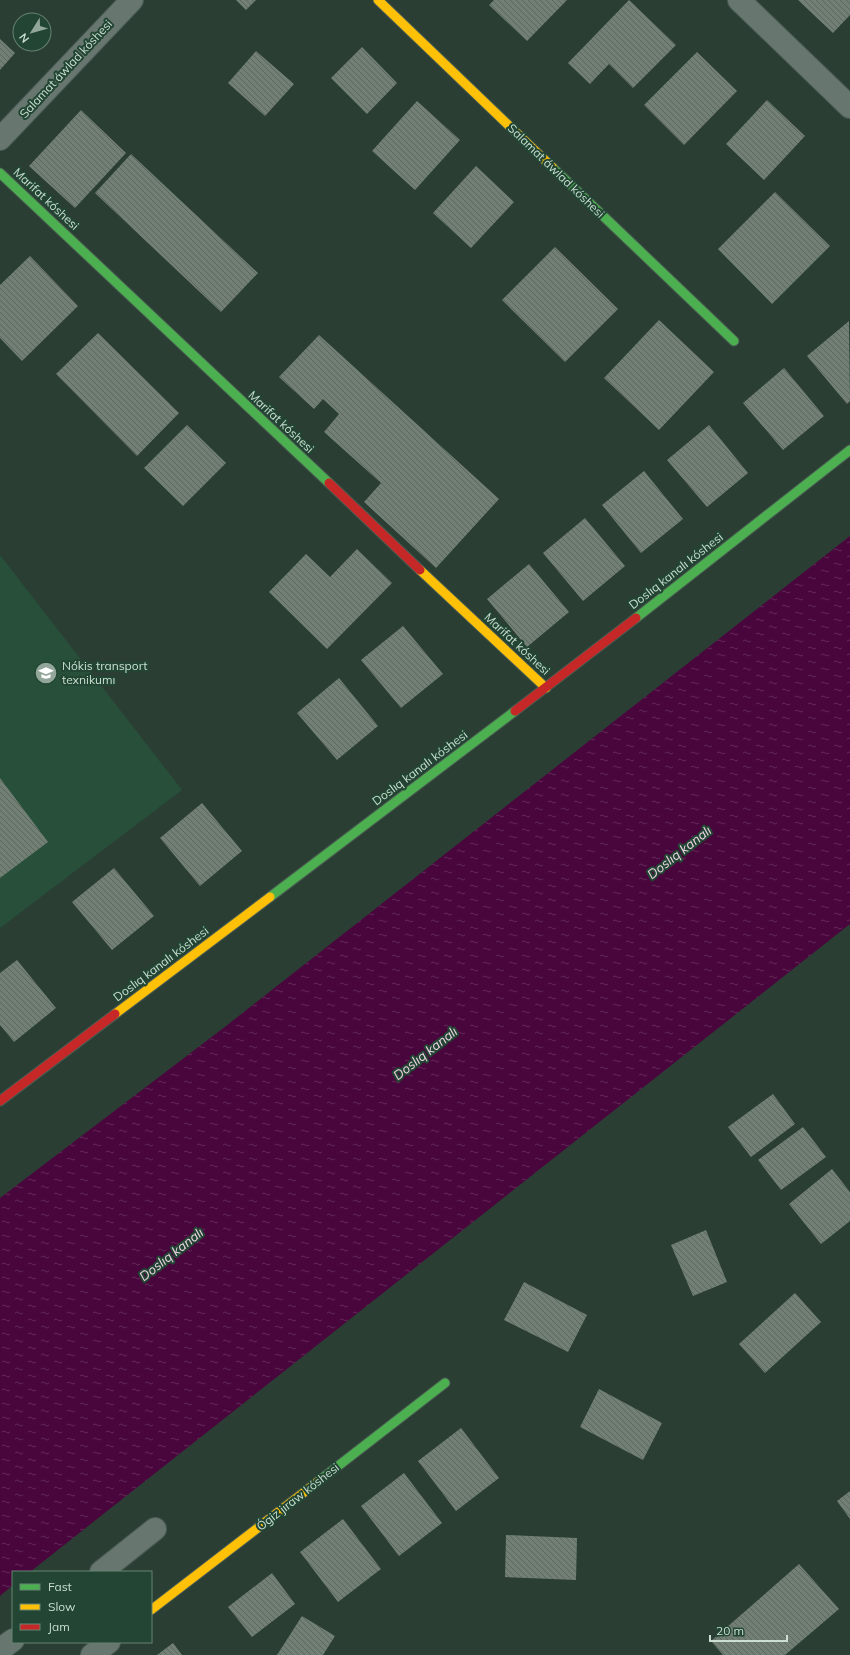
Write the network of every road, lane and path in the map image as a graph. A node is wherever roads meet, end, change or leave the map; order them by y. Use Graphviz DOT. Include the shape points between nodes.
graph roads {
  1 [pos="132,0"];
  2 [pos="378,0"];
  3 [pos="739,0"];
  4 [pos="850,107"];
  5 [pos="0,139"];
  6 [pos="0,173"];
  7 [pos="734,341"];
  8 [pos="850,450"];
  9 [pos="546,688"];
  10 [pos="0,1100"];
  11 [pos="445,1382"];
  12 [pos="155,1529"];
  13 [pos="102,1571"];
  14 [pos="152,1609"];
  15 [pos="12,1641"];
  16 [pos="109,1643"];
  17 [pos="0,1650"];
  18 [pos="92,1655"];
  1 -- 5 [label="street, Salamat áwlad kóshesi"];
  2 -- 7 [label="street, Salamat áwlad kóshesi"];
  3 -- 4 [label="street"];
  6 -- 9 [label="street, Marifat kóshesi"];
  8 -- 9 [label="street, Doslıq kanalı kóshesi"];
  9 -- 10 [label="street, Doslıq kanalı kóshesi"];
  11 -- 14 [label="street, Ógiz jıraw kóshesi"];
  12 -- 13 [label="street"];
  15 -- 17 [label="street"];
  16 -- 18 [label="street"];
}
